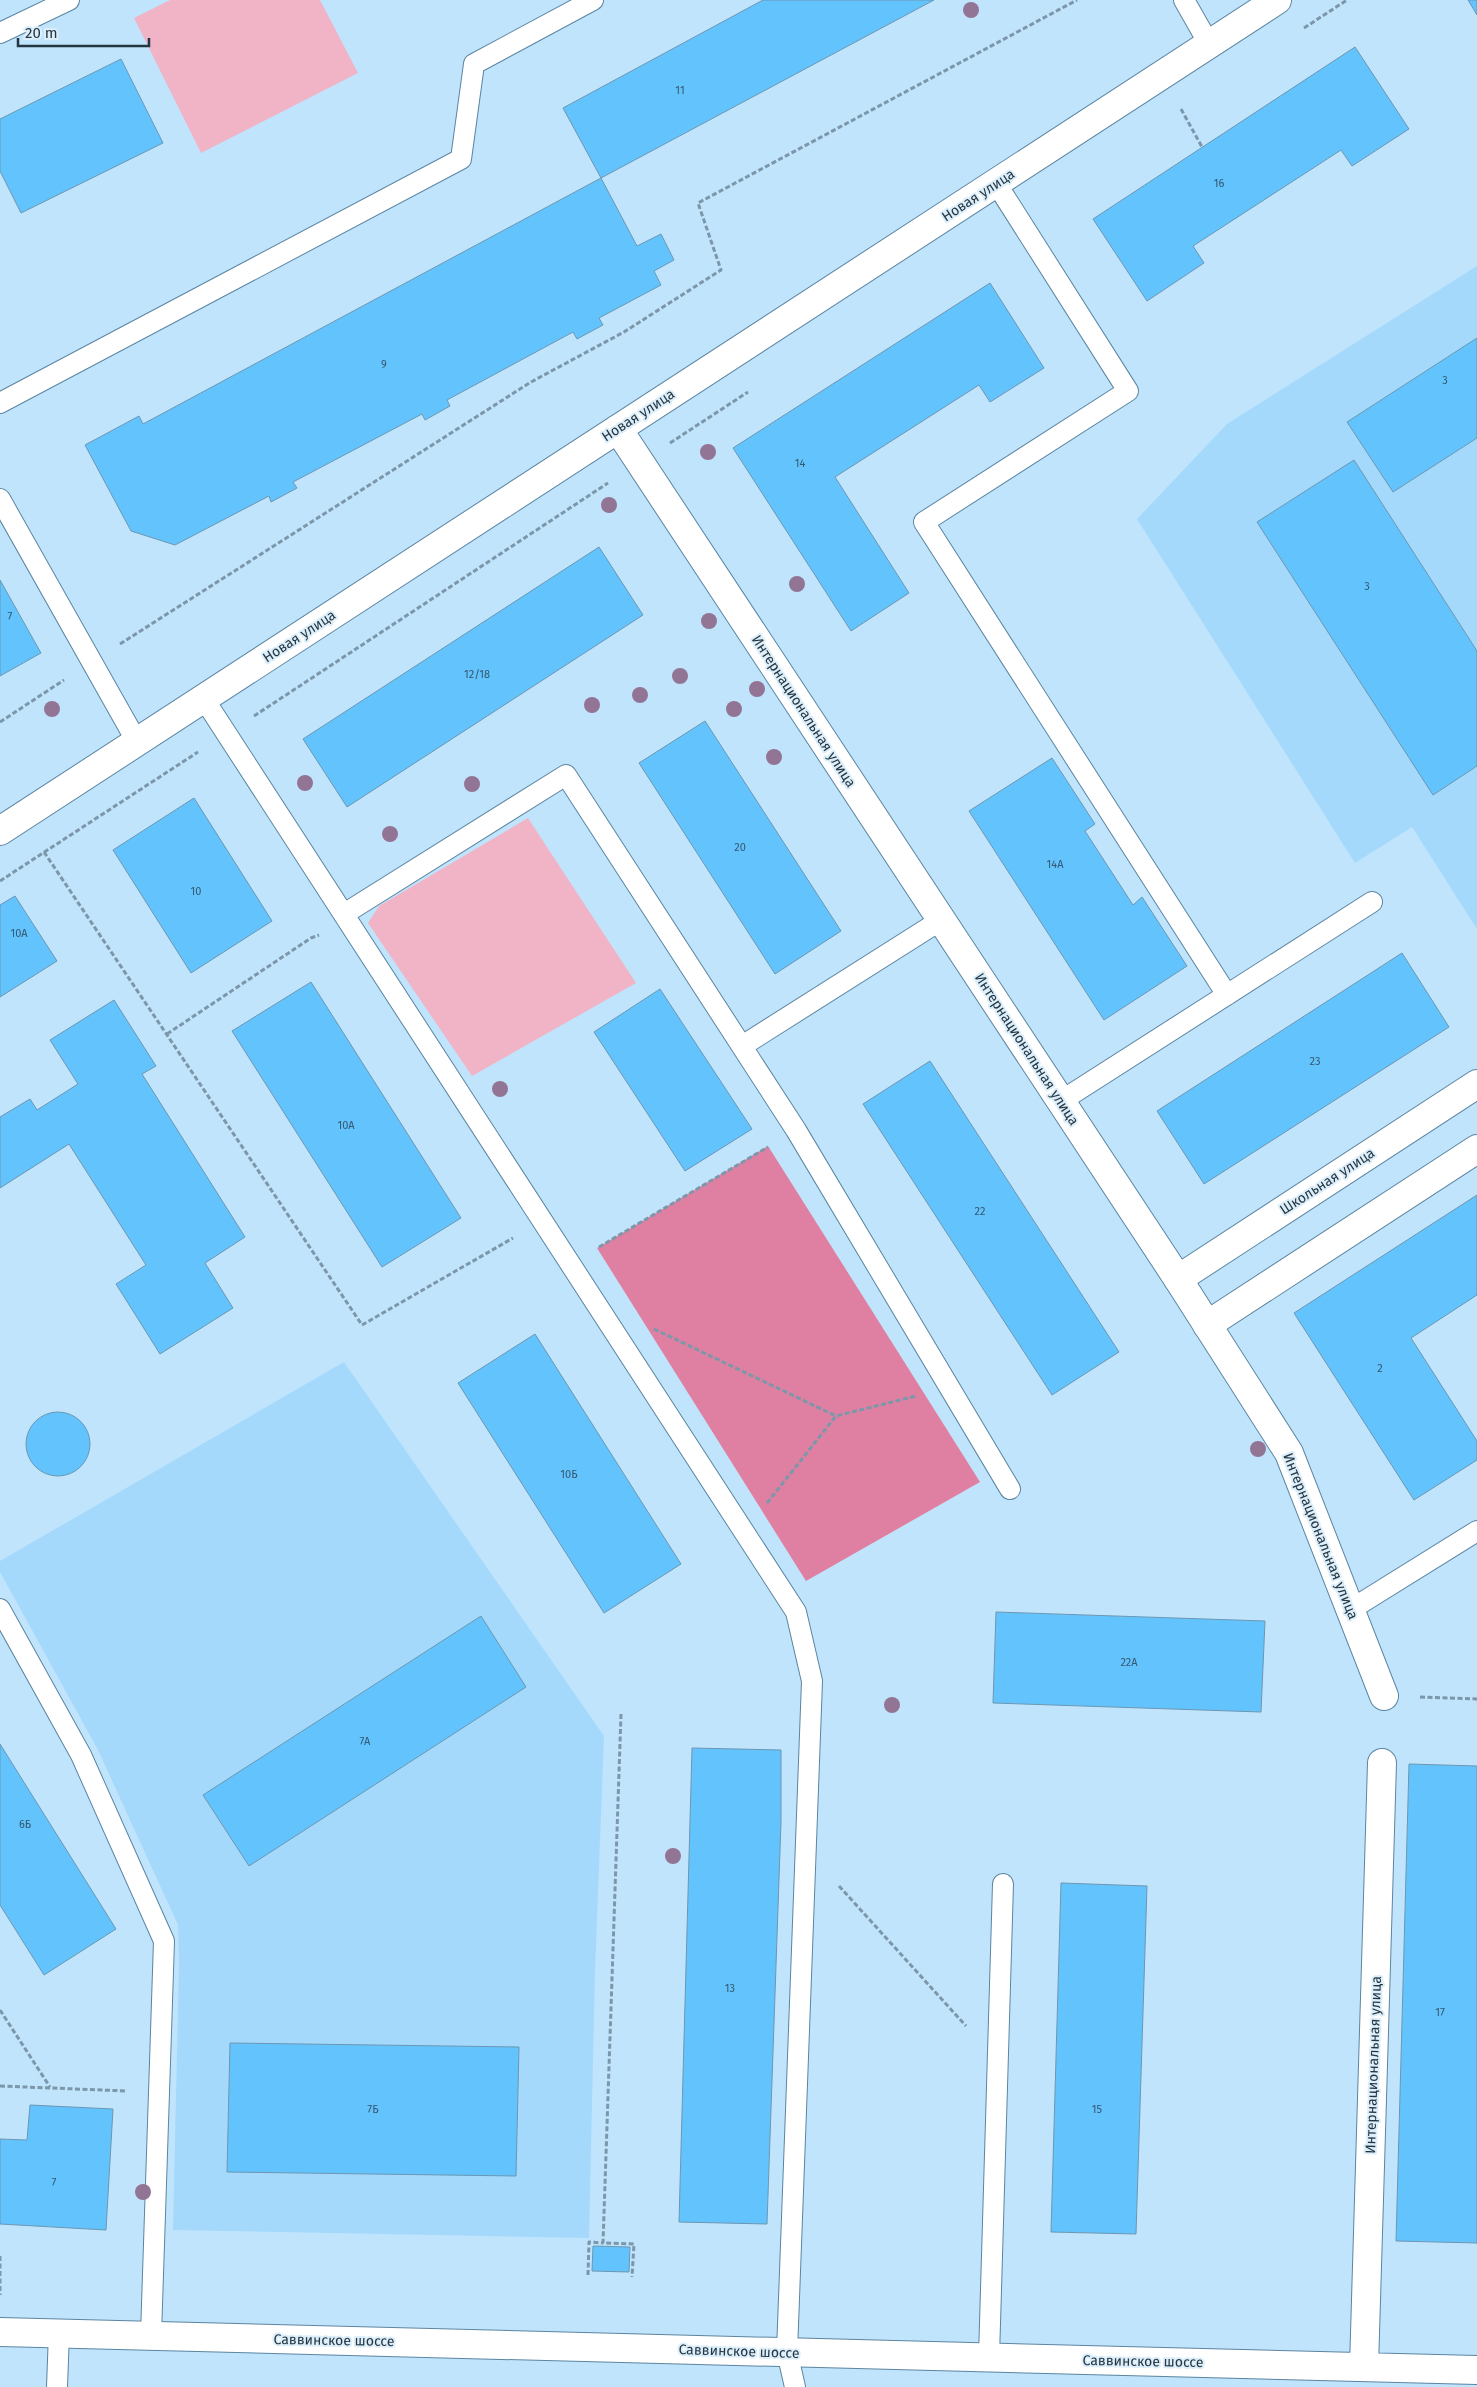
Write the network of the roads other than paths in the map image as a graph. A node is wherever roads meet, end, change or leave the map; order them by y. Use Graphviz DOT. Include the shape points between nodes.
graph roads {
  1 [pos="69,0"];
  2 [pos="593,0"];
  3 [pos="1184,0"];
  4 [pos="1277,0"];
  5 [pos="0,34"];
  6 [pos="1209,44"];
  7 [pos="996,184"];
  8 [pos="0,403"];
  9 [pos="618,429"];
  10 [pos="0,499"];
  11 [pos="204,699"];
  12 [pos="137,742"];
  13 [pos="0,831"];
  14 [pos="1372,902"];
  15 [pos="348,920"];
  16 [pos="941,920"];
  17 [pos="1227,995"];
  18 [pos="742,1046"];
  19 [pos="1477,1084"];
  20 [pos="1061,1101"];
  21 [pos="1477,1149"];
  22 [pos="1178,1279"];
  23 [pos="1207,1325"];
  24 [pos="1010,1489"];
  25 [pos="1477,1531"];
  26 [pos="0,1609"];
  27 [pos="1350,1610"];
  28 [pos="1384,1696"];
  29 [pos="1382,1763"];
  30 [pos="1003,1884"];
  31 [pos="0,2332"];
  32 [pos="59,2333"];
  33 [pos="151,2336"];
  34 [pos="787,2352"];
  35 [pos="989,2357"];
  36 [pos="1364,2367"];
  37 [pos="1477,2370"];
  38 [pos="57,2387"];
  39 [pos="795,2387"];
  1 -- 5 [label="lane"];
  2 -- 8 [label="lane" via="474,64 461,159"];
  3 -- 6 [label="lane"];
  4 -- 6 [label="street, Новая улица"];
  6 -- 7 [label="street, Новая улица"];
  7 -- 9 [label="street, Новая улица"];
  7 -- 17 [label="lane" via="1128,391 924,522"];
  9 -- 11 [label="street, Новая улица"];
  9 -- 16 [label="street, Интернациональная улица"];
  10 -- 12 [label="lane"];
  11 -- 12 [label="street, Новая улица"];
  11 -- 15 [label="lane"];
  12 -- 13 [label="street, Новая улица"];
  14 -- 17 [label="lane"];
  15 -- 18 [label="lane" via="566,774"];
  15 -- 34 [label="lane" via="796,1612 812,1682"];
  16 -- 18 [label="lane"];
  16 -- 20 [label="street, Интернациональная улица"];
  17 -- 20 [label="lane"];
  18 -- 24 [label="lane" via="796,1130"];
  19 -- 22 [label="street, Школьная улица"];
  20 -- 22 [label="street, Интернациональная улица"];
  21 -- 23 [label="street"];
  22 -- 23 [label="street, Интернациональная улица"];
  23 -- 27 [label="street, Интернациональная улица" via="1289,1452"];
  25 -- 27 [label="lane"];
  26 -- 33 [label="lane" via="81,1755 164,1941"];
  27 -- 28 [label="street, Интернациональная улица"];
  29 -- 36 [label="street, Интернациональная улица"];
  30 -- 35 [label="lane"];
  31 -- 32 [label="street, Саввинское шоссе"];
  32 -- 33 [label="street, Саввинское шоссе"];
  32 -- 38 [label="lane"];
  33 -- 34 [label="street, Саввинское шоссе"];
  34 -- 35 [label="street, Саввинское шоссе"];
  34 -- 39 [label="lane"];
  35 -- 36 [label="street, Саввинское шоссе"];
  36 -- 37 [label="street, Саввинское шоссе"];
}
